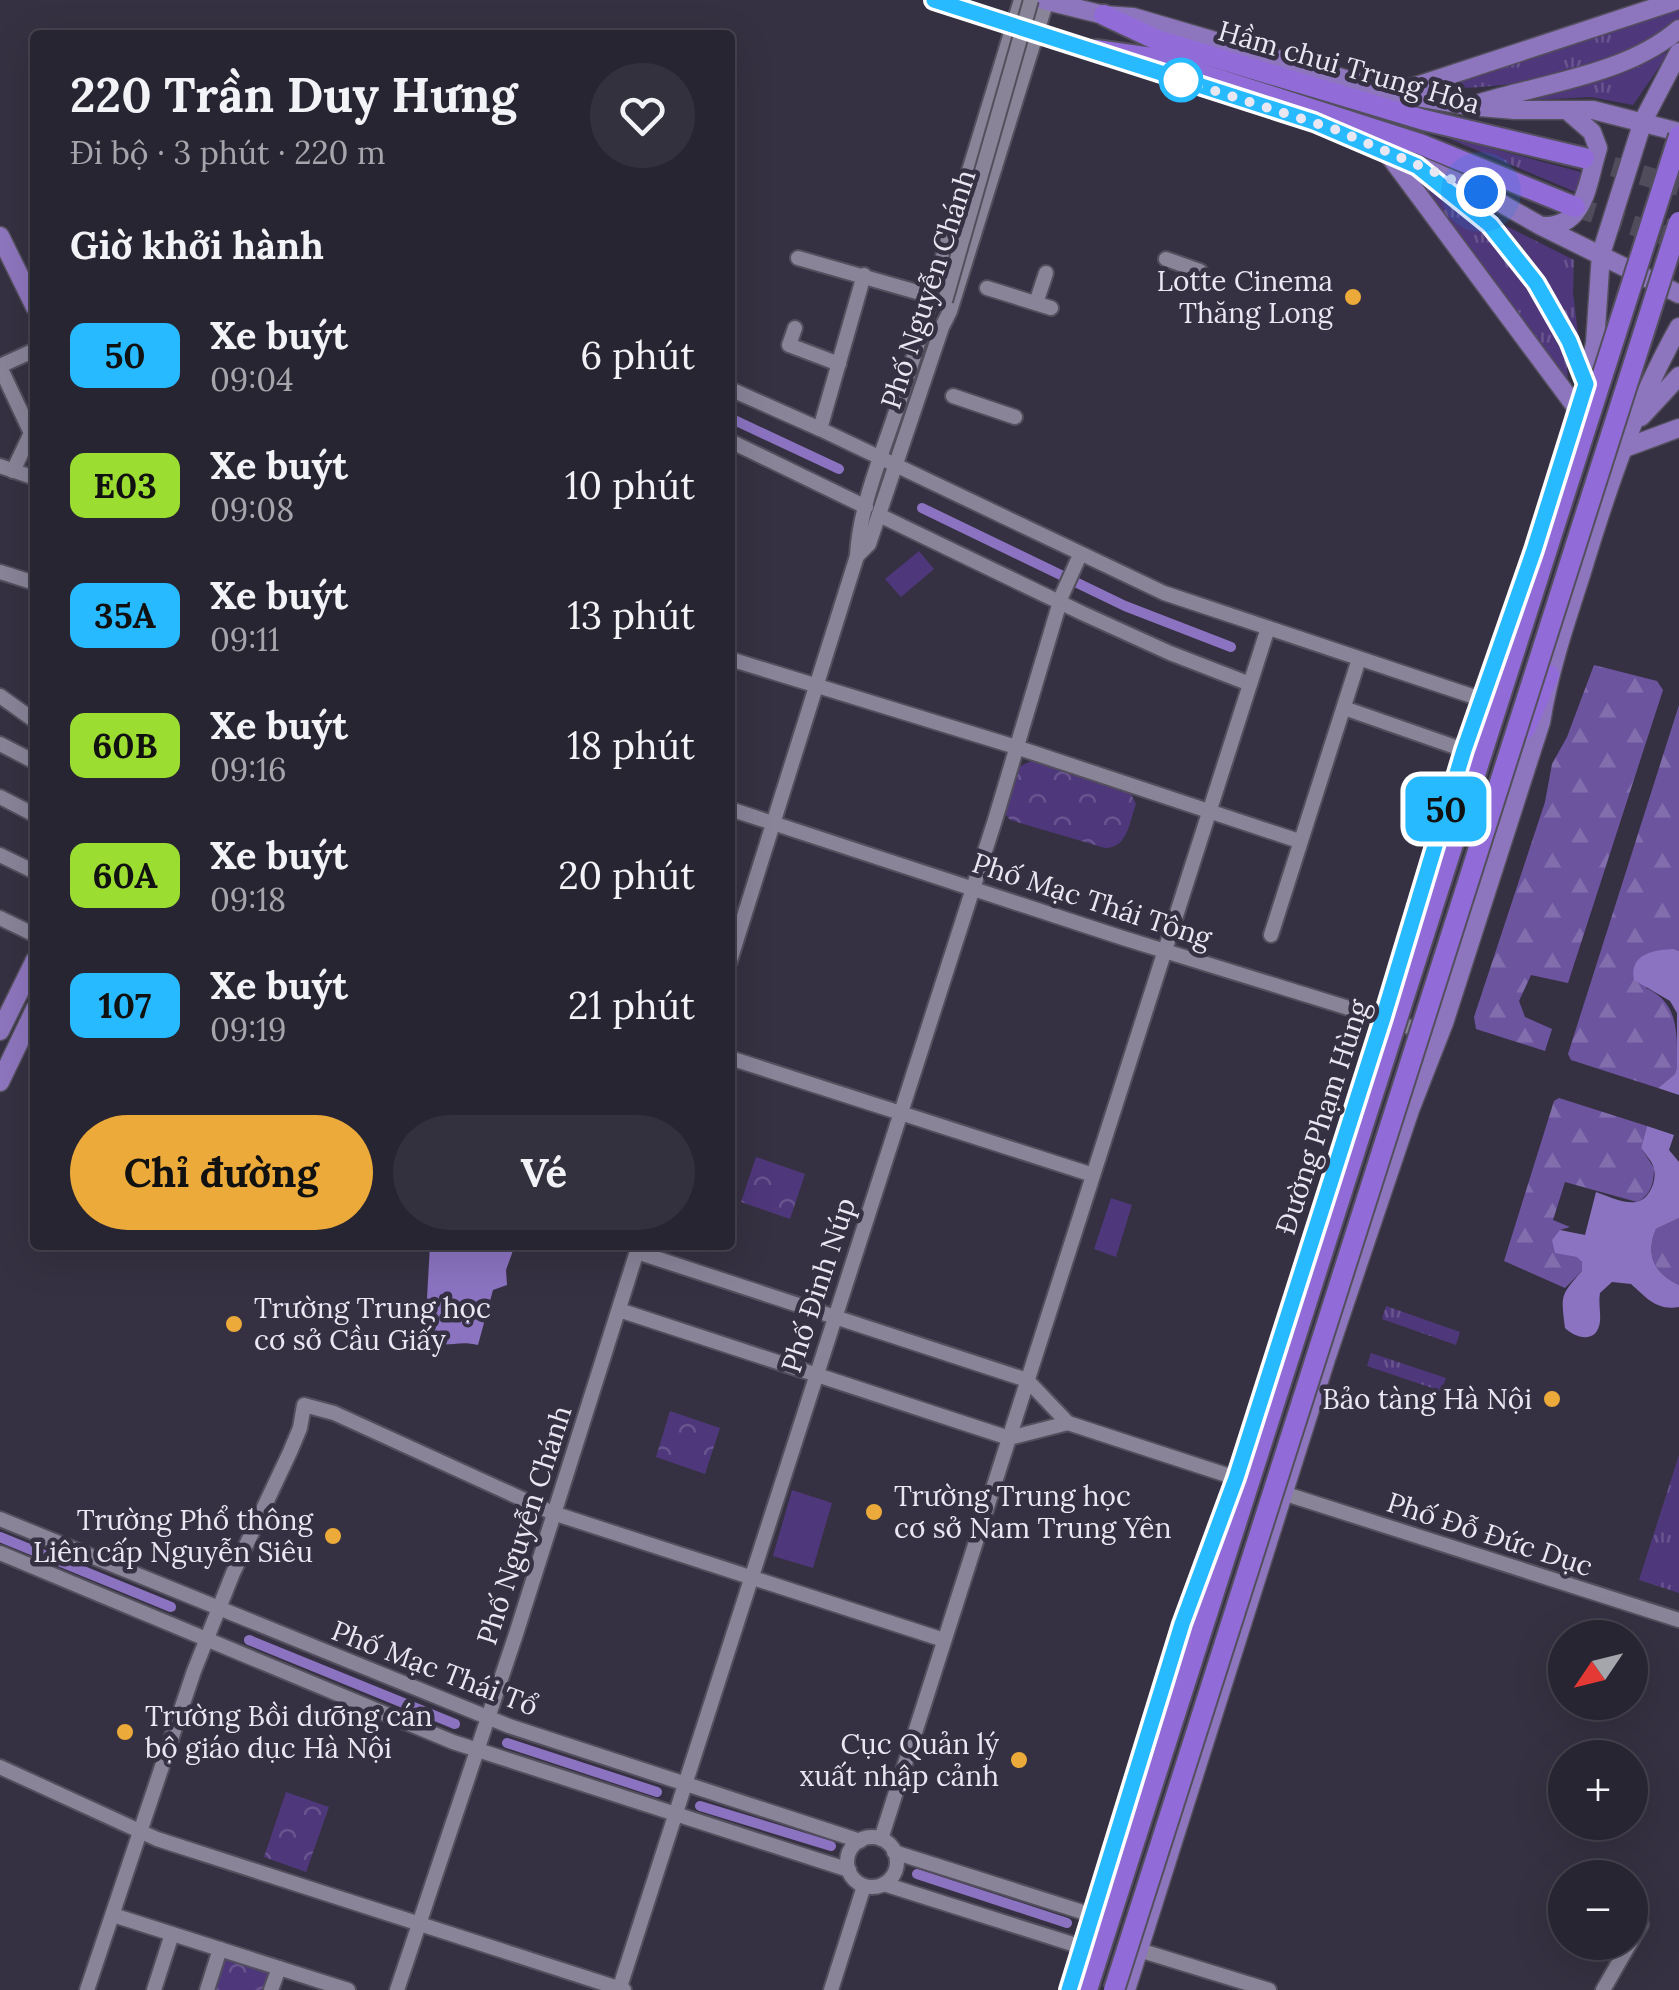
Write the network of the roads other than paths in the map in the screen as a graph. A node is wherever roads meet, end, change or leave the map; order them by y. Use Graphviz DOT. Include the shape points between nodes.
graph roads {
  1 [pos="934,0"];
  2 [pos="1021,0"];
  3 [pos="1031,0"];
  4 [pos="1045,0"];
  5 [pos="1678,0"];
  6 [pos="1104,15"];
  7 [pos="1013,26"];
  8 [pos="1679,28"];
  9 [pos="1036,33"];
  10 [pos="1096,50"];
  11 [pos="1679,53"];
  12 [pos="998,77"];
  13 [pos="1018,91"];
  14 [pos="1392,93"];
  15 [pos="1468,106"];
  16 [pos="1569,112"];
  17 [pos="1644,120"];
  18 [pos="1679,134"];
  19 [pos="1386,151"];
  20 [pos="1584,158"];
  21 [pos="1417,166"];
  22 [pos="1575,207"];
  23 [pos="1679,222"];
  24 [pos="1541,226"];
  25 [pos="0,236"];
  26 [pos="1601,254"];
  27 [pos="798,258"];
  28 [pos="1166,259"];
  29 [pos="6,261"];
  30 [pos="1200,271"];
  31 [pos="1046,273"];
  32 [pos="864,276"];
  33 [pos="987,288"];
  34 [pos="1679,294"];
  35 [pos="938,298"];
  36 [pos="30,300"];
  37 [pos="1679,326"];
  38 [pos="942,327"];
  39 [pos="795,328"];
  40 [pos="1594,343"];
  41 [pos="30,352"];
  42 [pos="839,364"];
  43 [pos="0,367"];
  44 [pos="1651,376"];
  45 [pos="1679,376"];
  46 [pos="1586,384"];
  47 [pos="735,391"];
  48 [pos="953,396"];
  49 [pos="1578,410"];
  50 [pos="1015,417"];
  51 [pos="1631,428"];
  52 [pos="1679,428"];
  53 [pos="820,429"];
  54 [pos="30,431"];
  55 [pos="30,434"];
  56 [pos="735,443"];
  57 [pos="1622,449"];
  58 [pos="880,458"];
  59 [pos="896,466"];
  60 [pos="6,468"];
  61 [pos="30,476"];
  62 [pos="873,511"];
  63 [pos="1077,560"];
  64 [pos="0,572"];
  65 [pos="30,581"];
  66 [pos="1061,599"];
  67 [pos="1268,628"];
  68 [pos="1503,643"];
  69 [pos="1359,659"];
  70 [pos="735,661"];
  71 [pos="1549,676"];
  72 [pos="1250,684"];
  73 [pos="818,686"];
  74 [pos="0,696"];
  75 [pos="1481,700"];
  76 [pos="1344,708"];
  77 [pos="30,717"];
  78 [pos="0,744"];
  79 [pos="1016,747"];
  80 [pos="1464,750"];
  81 [pos="30,759"];
  82 [pos="0,798"];
  83 [pos="735,811"];
  84 [pos="30,812"];
  85 [pos="1208,812"];
  86 [pos="772,823"];
  87 [pos="1299,841"];
  88 [pos="0,855"];
  89 [pos="30,870"];
  90 [pos="973,888"];
  91 [pos="0,918"];
  92 [pos="30,933"];
  93 [pos="1271,935"];
  94 [pos="735,945"];
  95 [pos="1166,950"];
  96 [pos="30,970"];
  97 [pos="1383,1018"];
  98 [pos="30,1019"];
  99 [pos="0,1031"];
  100 [pos="1440,1036"];
  101 [pos="735,1060"];
  102 [pos="0,1082"];
  103 [pos="899,1114"];
  104 [pos="1093,1176"];
  105 [pos="1371,1187"];
  106 [pos="1336,1214"];
  107 [pos="638,1250"];
  108 [pos="641,1250"];
  109 [pos="619,1310"];
  110 [pos="834,1316"];
  111 [pos="815,1374"];
  112 [pos="1027,1380"];
  113 [pos="1068,1423"];
  114 [pos="1008,1438"];
  115 [pos="1236,1478"];
  116 [pos="1286,1494"];
  117 [pos="553,1513"];
  118 [pos="0,1518"];
  119 [pos="0,1553"];
  120 [pos="751,1578"];
  121 [pos="218,1609"];
  122 [pos="1679,1620"];
  123 [pos="205,1640"];
  124 [pos="944,1640"];
  125 [pos="487,1717"];
  126 [pos="476,1750"];
  127 [pos="0,1767"];
  128 [pos="684,1784"];
  129 [pos="675,1814"];
  130 [pos="140,1832"];
  131 [pos="881,1839"];
  132 [pos="860,1840"];
  133 [pos="894,1852"];
  134 [pos="849,1870"];
  135 [pos="884,1884"];
  136 [pos="864,1886"];
  137 [pos="112,1914"];
  138 [pos="1092,1915"];
  139 [pos="420,1924"];
  140 [pos="172,1934"];
  141 [pos="1082,1947"];
  142 [pos="220,1949"];
  143 [pos="1139,1950"];
  144 [pos="1621,1960"];
  145 [pos="279,1968"];
  146 [pos="327,1987"];
  147 [pos="87,1990"];
  148 [pos="154,1990"];
  149 [pos="206,1990"];
  150 [pos="272,1990"];
  151 [pos="348,1990"];
  152 [pos="397,1990"];
  153 [pos="621,1990"];
  154 [pos="831,1990"];
  155 [pos="1069,1990"];
  156 [pos="1087,1990"];
  157 [pos="1114,1990"];
  158 [pos="1126,1990"];
  159 [pos="1269,1990"];
  160 [pos="1604,1990"];
  1 -- 7 [label="main road"];
  2 -- 7 [label="street, Phố Nguyễn Chánh"];
  3 -- 35 [label="street, bridge"];
  4 -- 6 [label="main road"];
  4 -- 9 [label="street, Phố Nguyễn Chánh"];
  5 -- 14 [label="main road"];
  6 -- 14 [label="main road" via="1133,17"];
  6 -- 20 [label="highway, Hầm chui Trung Hòa" via="1157,40 1424,120"];
  7 -- 9 [label="main road"];
  7 -- 12 [label="street, Phố Nguyễn Chánh"];
  8 -- 15 [label="main road" via="1624,60"];
  9 -- 10 [label="main road"];
  9 -- 13 [label="street, Phố Nguyễn Chánh"];
  10 -- 19 [label="main road"];
  10 -- 22 [label="highway, Hầm chui Trung Hòa" via="1152,58 1420,144"];
  11 -- 17 [label="main road, Đường Phạm Hùng"];
  12 -- 13 [label="street" via="1011,72"];
  12 -- 35 [label="street, Phố Nguyễn Chánh"];
  13 -- 38 [label="street, Phố Nguyễn Chánh"];
  14 -- 15 [label="main road"];
  15 -- 16 [label="main road"];
  16 -- 17 [label="main road"];
  16 -- 24 [label="main road" via="1592,132 1598,148 1575,216 1564,225"];
  17 -- 18 [label="main road"];
  17 -- 26 [label="main road, Đường Phạm Hùng"];
  18 -- 106 [label="highway, bridge"];
  19 -- 21 [label="main road"];
  19 -- 49 [label="main road"];
  21 -- 24 [label="main road"];
  21 -- 46 [label="main road" via="1490,225 1536,283"];
  23 -- 105 [label="highway, bridge"];
  24 -- 26 [label="main road"];
  25 -- 29 [label="main road"];
  26 -- 34 [label="main road"];
  26 -- 40 [label="main road, Đường Phạm Hùng"];
  27 -- 32 [label="street"];
  28 -- 30 [label="street"];
  29 -- 36 [label="main road"];
  31 -- 33 [label="street" via="1044,305"];
  32 -- 35 [label="street"];
  32 -- 42 [label="street"];
  35 -- 38 [label="street"];
  35 -- 58 [label="street, Phố Nguyễn Chánh"];
  37 -- 44 [label="main road"];
  38 -- 59 [label="street, Phố Nguyễn Chánh"];
  39 -- 42 [label="street" via="790,345"];
  40 -- 44 [label="main road" via="1614,326 1630,328 1648,349"];
  40 -- 46 [label="main road, Đường Phạm Hùng"];
  41 -- 43 [label="street"];
  42 -- 53 [label="street"];
  43 -- 54 [label="street"];
  44 -- 51 [label="main road"];
  45 -- 51 [label="main road"];
  46 -- 49 [label="main road, Đường Phạm Hùng"];
  47 -- 53 [label="street"];
  48 -- 50 [label="street"];
  49 -- 68 [label="main road, Đường Phạm Hùng"];
  51 -- 57 [label="main road"];
  52 -- 57 [label="main road"];
  53 -- 58 [label="street"];
  55 -- 60 [label="street"];
  56 -- 62 [label="street"];
  57 -- 71 [label="main road"];
  58 -- 59 [label="street"];
  58 -- 62 [label="street, Phố Nguyễn Chánh"];
  59 -- 62 [label="street, Phố Nguyễn Chánh"];
  59 -- 63 [label="street"];
  60 -- 61 [label="street"];
  62 -- 66 [label="street"];
  62 -- 73 [label="street, Phố Nguyễn Chánh"];
  63 -- 66 [label="street, Phố Đinh Núp"];
  63 -- 67 [label="street"];
  64 -- 65 [label="street"];
  66 -- 72 [label="street"];
  66 -- 79 [label="street, Phố Đinh Núp"];
  67 -- 69 [label="street"];
  67 -- 72 [label="street"];
  68 -- 75 [label="main road, Đường Phạm Hùng"];
  68 -- 106 [label="highway, bridge" via="1340,1170"];
  69 -- 75 [label="street"];
  69 -- 76 [label="street"];
  70 -- 73 [label="street"];
  71 -- 100 [label="main road" via="1541,722"];
  71 -- 105 [label="highway, bridge" via="1528,719 1438,1008"];
  72 -- 85 [label="street"];
  73 -- 79 [label="street"];
  73 -- 86 [label="street, Phố Nguyễn Chánh"];
  74 -- 77 [label="street"];
  75 -- 80 [label="main road, Đường Phạm Hùng"];
  76 -- 80 [label="street"];
  76 -- 87 [label="street"];
  78 -- 81 [label="street"];
  79 -- 85 [label="street"];
  79 -- 90 [label="street, Phố Đinh Núp"];
  80 -- 97 [label="main road, Đường Phạm Hùng"];
  82 -- 84 [label="street"];
  83 -- 86 [label="street, Phố Mạc Thái Tông"];
  85 -- 87 [label="street"];
  85 -- 95 [label="street"];
  86 -- 90 [label="street, Phố Mạc Thái Tông"];
  86 -- 94 [label="street, Phố Nguyễn Chánh"];
  87 -- 93 [label="street"];
  88 -- 89 [label="street"];
  90 -- 95 [label="street, Phố Mạc Thái Tông"];
  90 -- 103 [label="street, Phố Đinh Núp"];
  91 -- 92 [label="street"];
  95 -- 97 [label="street, Phố Mạc Thái Tông"];
  95 -- 104 [label="street"];
  96 -- 99 [label="main road"];
  97 -- 100 [label="street, Phố Mạc Thái Tông"];
  97 -- 115 [label="main road, Đường Phạm Hùng"];
  98 -- 102 [label="main road"];
  100 -- 116 [label="main road" via="1363,1248"];
  101 -- 103 [label="street"];
  103 -- 104 [label="street"];
  103 -- 110 [label="street, Phố Đinh Núp"];
  104 -- 112 [label="street"];
  105 -- 157 [label="highway, bridge"];
  106 -- 156 [label="highway, bridge"];
  107 -- 109 [label="street, Phố Nguyễn Chánh"];
  108 -- 110 [label="street"];
  109 -- 111 [label="street"];
  109 -- 117 [label="street, Phố Nguyễn Chánh"];
  110 -- 111 [label="street, Phố Đinh Núp"];
  110 -- 112 [label="street"];
  111 -- 114 [label="street"];
  111 -- 120 [label="street, Phố Đinh Núp"];
  112 -- 113 [label="street"];
  112 -- 114 [label="street"];
  113 -- 114 [label="street"];
  113 -- 115 [label="street"];
  114 -- 124 [label="street"];
  115 -- 116 [label="main road"];
  115 -- 138 [label="main road, Đường Phạm Hùng" via="1182,1624"];
  116 -- 122 [label="street, Phố Đỗ Đức Dục"];
  116 -- 143 [label="main road"];
  117 -- 120 [label="street"];
  117 -- 121 [label="street" via="304,1405"];
  117 -- 125 [label="street, Phố Nguyễn Chánh"];
  118 -- 121 [label="street, Phố Mạc Thái Tổ"];
  119 -- 123 [label="street"];
  120 -- 124 [label="street"];
  120 -- 128 [label="street, Phố Đinh Núp"];
  121 -- 123 [label="street"];
  121 -- 125 [label="street, Phố Mạc Thái Tổ"];
  123 -- 126 [label="street"];
  123 -- 130 [label="street"];
  124 -- 131 [label="street"];
  125 -- 126 [label="street, Phố Nguyễn Chánh"];
  125 -- 128 [label="street, Phố Mạc Thái Tổ"];
  126 -- 129 [label="street"];
  126 -- 139 [label="street, Phố Nguyễn Chánh"];
  127 -- 130 [label="street"];
  128 -- 129 [label="street, Phố Đinh Núp"];
  128 -- 132 [label="street, Phố Mạc Thái Tổ"];
  129 -- 134 [label="street"];
  129 -- 153 [label="street, Phố Đinh Núp"];
  130 -- 137 [label="street"];
  130 -- 139 [label="street"];
  131 -- 132 [label="street"];
  131 -- 133 [label="street"];
  132 -- 134 [label="street" via="848,1854"];
  133 -- 135 [label="street" via="895,1870"];
  133 -- 138 [label="street"];
  134 -- 136 [label="street"];
  135 -- 136 [label="street"];
  135 -- 141 [label="street"];
  136 -- 154 [label="street"];
  137 -- 140 [label="street"];
  137 -- 147 [label="street"];
  138 -- 141 [label="main road, Đường Phạm Hùng"];
  139 -- 152 [label="street, Phố Nguyễn Chánh"];
  139 -- 153 [label="street"];
  140 -- 142 [label="street"];
  140 -- 148 [label="street"];
  141 -- 155 [label="main road, Đường Phạm Hùng"];
  142 -- 145 [label="street"];
  142 -- 149 [label="street"];
  143 -- 158 [label="main road"];
  143 -- 159 [label="street"];
  144 -- 160 [label="street"];
  145 -- 146 [label="street"];
  145 -- 150 [label="street"];
  146 -- 151 [label="street"];
}
